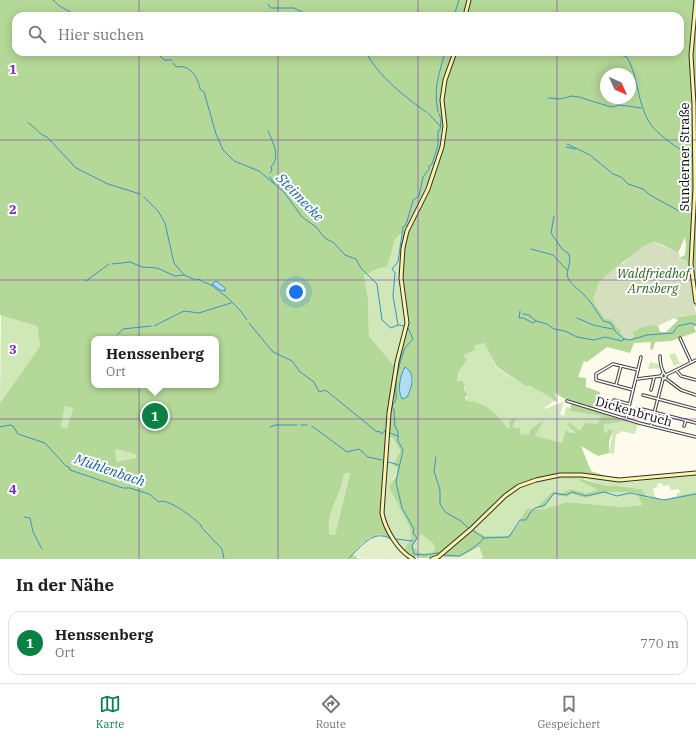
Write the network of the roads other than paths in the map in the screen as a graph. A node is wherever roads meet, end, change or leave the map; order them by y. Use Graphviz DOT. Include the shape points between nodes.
graph roads {
  1 [pos="469,0"];
  2 [pos="696,0"];
  3 [pos="467,12"];
  4 [pos="454,56"];
  5 [pos="696,302"];
  6 [pos="680,338"];
  7 [pos="660,356"];
  8 [pos="641,357"];
  9 [pos="696,360"];
  10 [pos="691,363"];
  11 [pos="621,366"];
  12 [pos="638,370"];
  13 [pos="677,370"];
  14 [pos="663,373"];
  15 [pos="661,376"];
  16 [pos="654,377"];
  17 [pos="665,377"];
  18 [pos="636,379"];
  19 [pos="696,380"];
  20 [pos="616,385"];
  21 [pos="633,390"];
  22 [pos="651,390"];
  23 [pos="642,395"];
  24 [pos="696,395"];
  25 [pos="658,399"];
  26 [pos="567,401"];
  27 [pos="605,402"];
  28 [pos="629,404"];
  29 [pos="638,408"];
  30 [pos="696,409"];
  31 [pos="654,412"];
  32 [pos="626,419"];
  33 [pos="686,420"];
  34 [pos="696,422"];
  35 [pos="651,426"];
  36 [pos="684,426"];
  37 [pos="696,437"];
  38 [pos="696,473"];
  39 [pos="412,559"];
  40 [pos="432,559"];
  1 -- 3 [label="main road"];
  2 -- 5 [label="main road, Sunderner Straße" via="692,59 694,196 690,264"];
  4 -- 39 [label="main road" via="445,80 442,100 442,147 428,189 404,241 400,278 408,323 397,362 388,418 382,513 385,525 399,547"];
  6 -- 10 [label="street"];
  7 -- 14 [label="street"];
  8 -- 12 [label="street"];
  9 -- 10 [label="street"];
  10 -- 13 [label="street"];
  11 -- 12 [label="street"];
  11 -- 20 [label="street"];
  11 -- 20 [label="street" via="610,364 596,374 596,380"];
  12 -- 18 [label="street"];
  13 -- 17 [label="street"];
  13 -- 19 [label="street" via="681,376"];
  14 -- 15 [label="street"];
  14 -- 17 [label="street"];
  15 -- 16 [label="street"];
  15 -- 17 [label="street"];
  16 -- 18 [label="street"];
  16 -- 22 [label="street"];
  17 -- 24 [label="street" via="680,390"];
  17 -- 25 [label="street"];
  18 -- 21 [label="street"];
  20 -- 21 [label="street"];
  21 -- 28 [label="street"];
  23 -- 25 [label="street"];
  25 -- 30 [label="street"];
  25 -- 31 [label="street"];
  26 -- 32 [label="street, Dickenbruch"];
  27 -- 28 [label="street" via="611,404 614,400"];
  28 -- 32 [label="street"];
  29 -- 31 [label="street"];
  31 -- 33 [label="street"];
  31 -- 35 [label="street"];
  32 -- 35 [label="street, Dickenbruch"];
  33 -- 34 [label="street"];
  33 -- 36 [label="street"];
  35 -- 37 [label="street, Dickenbruch"];
  38 -- 40 [label="main road" via="619,480 582,474 536,480 504,496 471,529 438,557"];
}
